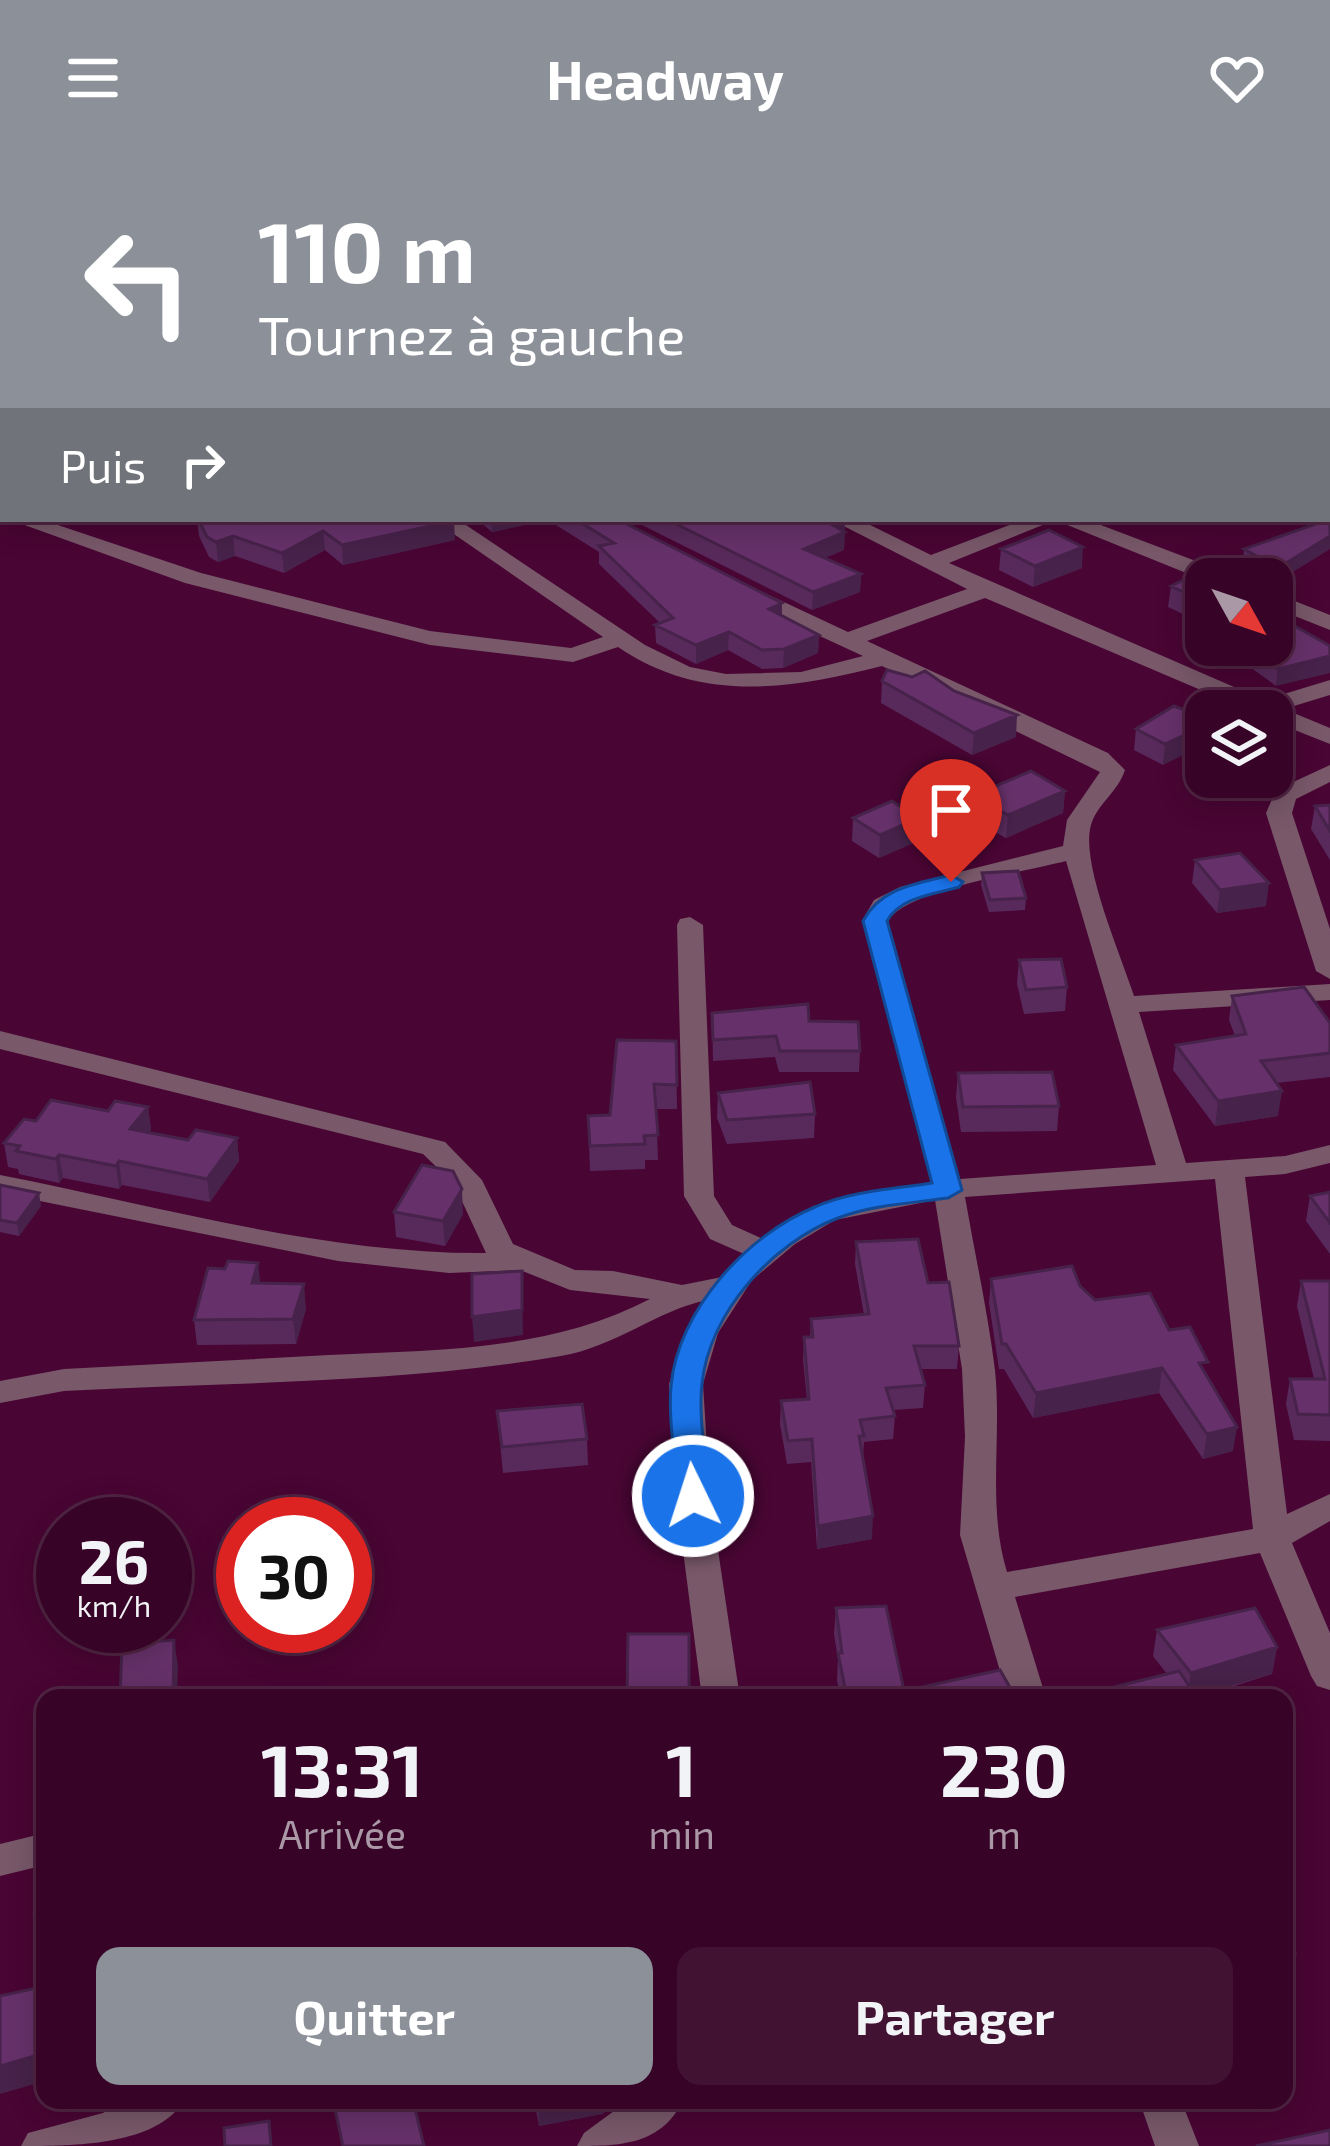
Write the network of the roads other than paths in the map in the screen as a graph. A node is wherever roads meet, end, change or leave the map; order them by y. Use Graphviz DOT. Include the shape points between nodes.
graph roads {
  1 [pos="28,522"];
  2 [pos="447,522"];
  3 [pos="847,522"];
  4 [pos="1037,522"];
  5 [pos="1073,522"];
  6 [pos="932,562"];
  7 [pos="1185,565"];
  8 [pos="722,581"];
  9 [pos="986,590"];
  10 [pos="1293,608"];
  11 [pos="1330,623"];
  12 [pos="620,639"];
  13 [pos="844,640"];
  14 [pos="881,659"];
  15 [pos="1330,687"];
  16 [pos="1220,690"];
  17 [pos="1293,701"];
  18 [pos="1293,720"];
  19 [pos="1330,735"];
  20 [pos="1330,772"];
  21 [pos="1076,851"];
  22 [pos="690,925"];
  23 [pos="1330,971"];
  24 [pos="1330,992"];
  25 [pos="1124,1005"];
  26 [pos="0,1040"];
  27 [pos="1330,1154"];
  28 [pos="1229,1166"];
  29 [pos="1174,1170"];
  30 [pos="0,1184"];
  31 [pos="948,1190"];
  32 [pos="764,1251"];
  33 [pos="523,1260"];
  34 [pos="730,1285"];
  35 [pos="682,1295"];
  36 [pos="0,1392"];
  37 [pos="1330,1506"];
  38 [pos="1272,1538"];
  39 [pos="991,1588"];
  40 [pos="1330,1676"];
  41 [pos="720,1689"];
  42 [pos="1024,1689"];
  43 [pos="36,1851"];
  44 [pos="0,1860"];
  45 [pos="147,2109"];
  46 [pos="649,2109"];
  47 [pos="1164,2109"];
  48 [pos="43,2146"];
  49 [pos="598,2146"];
  50 [pos="1178,2146"];
  1 -- 12 [label="street" via="193,578 430,638 573,655"];
  2 -- 12 [label="street"];
  3 -- 6 [label="street"];
  4 -- 6 [label="street"];
  5 -- 7 [label="street"];
  6 -- 9 [label="street"];
  8 -- 13 [label="street"];
  9 -- 13 [label="street"];
  9 -- 16 [label="street"];
  10 -- 11 [label="street"];
  12 -- 14 [label="street" via="683,674 726,681 801,679"];
  13 -- 14 [label="street"];
  14 -- 21 [label="street" via="1113,770 1109,789 1075,822"];
  15 -- 17 [label="street"];
  18 -- 19 [label="street"];
  20 -- 23 [label="street" via="1285,796 1279,813"];
  21 -- 25 [label="street"];
  21 -- 31 [label="street" via="909,893 883,906 875,921"];
  22 -- 32 [label="street" via="699,1196 721,1232"];
  24 -- 25 [label="street"];
  25 -- 29 [label="street"];
  26 -- 33 [label="street" via="434,1148 470,1182 500,1250"];
  27 -- 28 [label="street"];
  28 -- 29 [label="street"];
  28 -- 38 [label="street"];
  29 -- 31 [label="street"];
  30 -- 33 [label="street" via="397,1259 471,1266"];
  31 -- 32 [label="street" via="824,1213"];
  31 -- 39 [label="street" via="978,1369 978,1535"];
  32 -- 34 [label="street"];
  33 -- 35 [label="street" via="570,1280"];
  34 -- 35 [label="street"];
  34 -- 41 [label="street" via="702,1333 686,1384"];
  35 -- 36 [label="street" via="566,1345 466,1359 64,1380"];
  37 -- 38 [label="street"];
  38 -- 39 [label="street"];
  38 -- 40 [label="street"];
  39 -- 42 [label="street"];
  43 -- 44 [label="street"];
  45 -- 48 [label="street" via="112,2129"];
  46 -- 49 [label="street"];
  47 -- 50 [label="street"];
}
